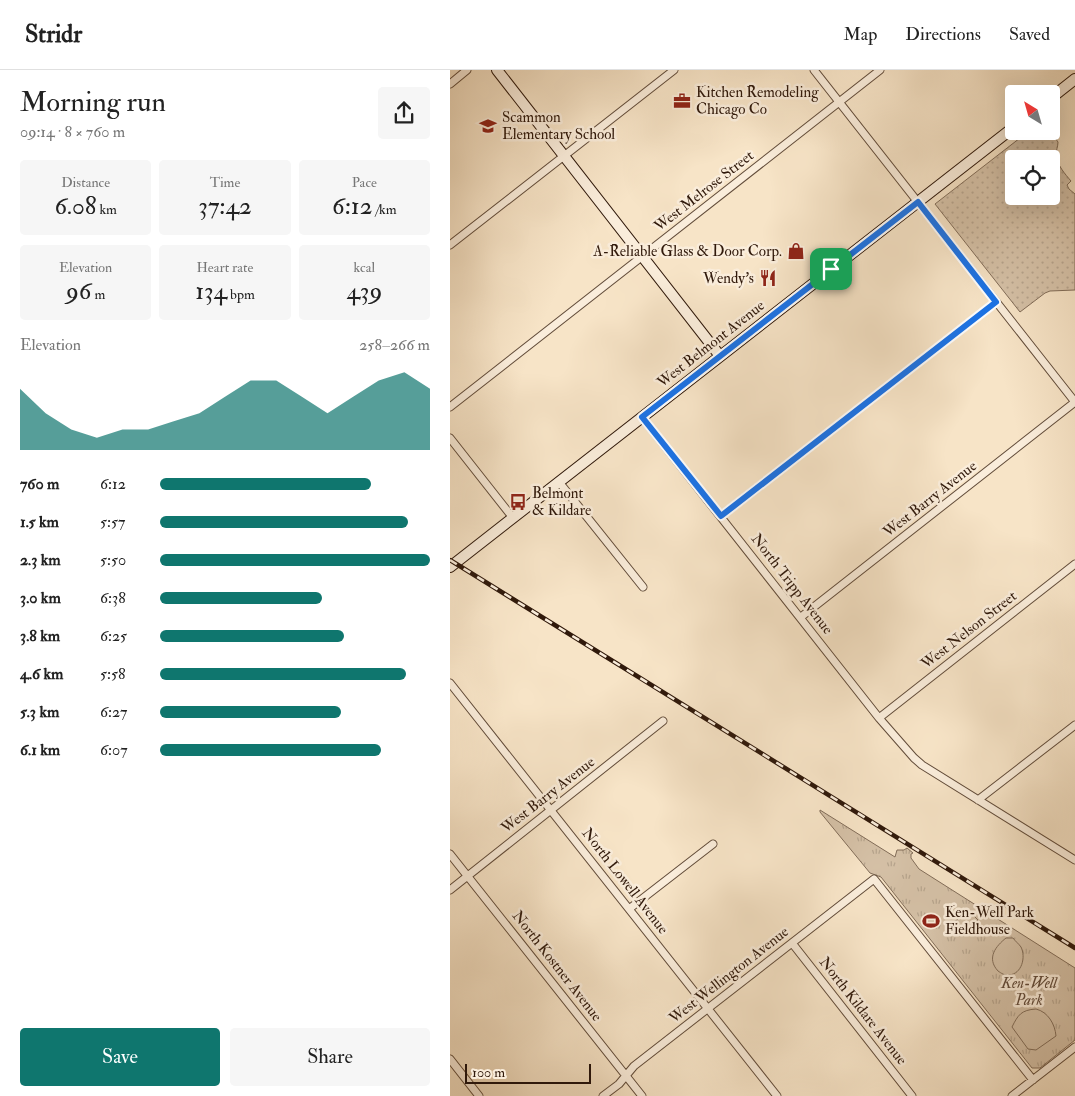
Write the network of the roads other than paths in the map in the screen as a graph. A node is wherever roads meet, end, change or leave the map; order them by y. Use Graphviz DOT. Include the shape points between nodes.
graph roads {
  1 [pos="467,70"];
  2 [pos="497,70"];
  3 [pos="674,70"];
  4 [pos="814,70"];
  5 [pos="880,70"];
  6 [pos="1075,79"];
  7 [pos="450,84"];
  8 [pos="1060,91"];
  9 [pos="839,102"];
  10 [pos="1005,134"];
  11 [pos="564,156"];
  12 [pos="918,202"];
  13 [pos="450,244"];
  14 [pos="643,256"];
  15 [pos="996,302"];
  16 [pos="720,356"];
  17 [pos="1075,402"];
  18 [pos="450,408"];
  19 [pos="642,417"];
  20 [pos="450,438"];
  21 [pos="559,482"];
  22 [pos="721,516"];
  23 [pos="513,518"];
  24 [pos="1075,564"];
  25 [pos="450,567"];
  26 [pos="643,587"];
  27 [pos="801,618"];
  28 [pos="450,682"];
  29 [pos="879,718"];
  30 [pos="664,721"];
  31 [pos="1075,725"];
  32 [pos="978,800"];
  33 [pos="551,810"];
  34 [pos="713,844"];
  35 [pos="450,854"];
  36 [pos="1075,860"];
  37 [pos="468,876"];
  38 [pos="450,890"];
  39 [pos="629,908"];
  40 [pos="792,943"];
  41 [pos="708,1009"];
  42 [pos="1075,1047"];
  43 [pos="450,1059"];
  44 [pos="626,1076"];
  45 [pos="1033,1080"];
  46 [pos="479,1096"];
  47 [pos="603,1096"];
  48 [pos="642,1096"];
  49 [pos="777,1096"];
  50 [pos="912,1096"];
  51 [pos="1012,1096"];
  1 -- 7 [label="street"];
  2 -- 11 [label="main road"];
  3 -- 11 [label="street"];
  4 -- 9 [label="street"];
  5 -- 9 [label="street, West Melrose Street"];
  6 -- 8 [label="main road"];
  9 -- 12 [label="street"];
  9 -- 14 [label="street, West Melrose Street"];
  10 -- 12 [label="main road, West Belmont Avenue"];
  11 -- 13 [label="street"];
  11 -- 14 [label="main road"];
  12 -- 15 [label="street"];
  12 -- 16 [label="main road, West Belmont Avenue"];
  14 -- 16 [label="main road"];
  14 -- 18 [label="street, West Melrose Street"];
  15 -- 17 [label="street"];
  15 -- 22 [label="street"];
  16 -- 19 [label="main road, West Belmont Avenue"];
  17 -- 27 [label="street, West Barry Avenue"];
  19 -- 21 [label="main road, West Belmont Avenue"];
  19 -- 22 [label="street, North Tripp Avenue"];
  20 -- 23 [label="street"];
  21 -- 23 [label="main road, West Belmont Avenue"];
  21 -- 26 [label="street"];
  22 -- 27 [label="street, North Tripp Avenue"];
  23 -- 25 [label="main road, West Belmont Avenue"];
  24 -- 29 [label="street, West Nelson Street"];
  27 -- 29 [label="street, North Tripp Avenue"];
  28 -- 33 [label="street, North Lowell Avenue"];
  29 -- 32 [label="street, North Tripp Avenue" via="922,765"];
  30 -- 33 [label="street, West Barry Avenue"];
  31 -- 32 [label="street"];
  32 -- 36 [label="street, North Tripp Avenue"];
  33 -- 37 [label="street, West Barry Avenue"];
  33 -- 39 [label="street, North Lowell Avenue"];
  34 -- 39 [label="street"];
  35 -- 37 [label="street, North Kostner Avenue"];
  37 -- 38 [label="street, West Barry Avenue"];
  37 -- 44 [label="street, North Kostner Avenue"];
  39 -- 41 [label="street, North Lowell Avenue"];
  40 -- 41 [label="street, West Wellington Avenue"];
  40 -- 45 [label="street, West Wellington Avenue" via="874,879"];
  40 -- 50 [label="street, North Kildare Avenue"];
  41 -- 44 [label="street, West Wellington Avenue" via="634,1066"];
  41 -- 49 [label="street, North Lowell Avenue"];
  42 -- 45 [label="street"];
  43 -- 46 [label="street"];
  44 -- 47 [label="street, West Wellington Avenue"];
  44 -- 48 [label="street, North Kostner Avenue"];
  45 -- 51 [label="street"];
}
